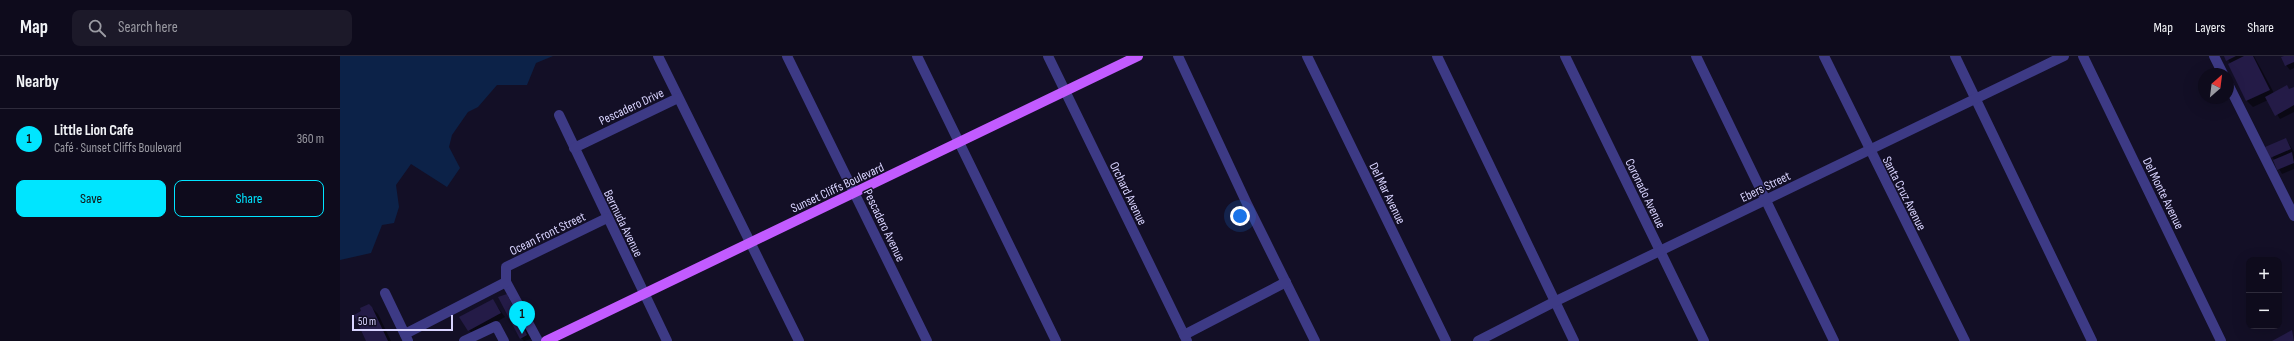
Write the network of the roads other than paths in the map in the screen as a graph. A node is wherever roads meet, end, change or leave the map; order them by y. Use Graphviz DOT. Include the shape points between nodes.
graph roads {
  1 [pos="658,56"];
  2 [pos="787,56"];
  3 [pos="917,56"];
  4 [pos="1048,56"];
  5 [pos="1138,56"];
  6 [pos="1178,56"];
  7 [pos="1307,56"];
  8 [pos="1437,56"];
  9 [pos="1565,56"];
  10 [pos="1696,56"];
  11 [pos="1824,56"];
  12 [pos="1955,56"];
  13 [pos="2064,56"];
  14 [pos="2083,56"];
  15 [pos="2214,56"];
  16 [pos="2220,68"];
  17 [pos="1066,91"];
  18 [pos="2234,96"];
  19 [pos="678,98"];
  20 [pos="1975,99"];
  21 [pos="559,115"];
  22 [pos="959,142"];
  23 [pos="574,148"];
  24 [pos="1870,151"];
  25 [pos="855,193"];
  26 [pos="1766,199"];
  27 [pos="2294,216"];
  28 [pos="607,218"];
  29 [pos="750,242"];
  30 [pos="1660,251"];
  31 [pos="506,282"];
  32 [pos="1286,282"];
  33 [pos="385,293"];
  34 [pos="644,294"];
  35 [pos="1554,302"];
  36 [pos="406,338"];
  37 [pos="1185,338"];
  38 [pos="464,341"];
  39 [pos="504,341"];
  40 [pos="538,341"];
  41 [pos="546,341"];
  42 [pos="667,341"];
  43 [pos="799,341"];
  44 [pos="926,341"];
  45 [pos="1056,341"];
  46 [pos="1315,341"];
  47 [pos="1446,341"];
  48 [pos="1478,341"];
  49 [pos="1574,341"];
  50 [pos="1704,341"];
  51 [pos="1834,341"];
  52 [pos="1964,341"];
  53 [pos="2092,341"];
  54 [pos="2221,341"];
  1 -- 19 [label="street, Pescadero Drive"];
  2 -- 25 [label="street, Pescadero Avenue"];
  3 -- 22 [label="street"];
  4 -- 17 [label="street, Orchard Avenue"];
  5 -- 17 [label="main road, Sunset Cliffs Boulevard"];
  6 -- 32 [label="street"];
  7 -- 47 [label="street, Del Mar Avenue"];
  8 -- 35 [label="street"];
  9 -- 30 [label="street, Coronado Avenue"];
  10 -- 26 [label="street"];
  11 -- 24 [label="street, Santa Cruz Avenue"];
  12 -- 20 [label="street"];
  13 -- 20 [label="street, Ebers Street"];
  14 -- 54 [label="street, Del Monte Avenue"];
  15 -- 16 [label="street"];
  17 -- 22 [label="main road, Sunset Cliffs Boulevard"];
  17 -- 37 [label="street, Orchard Avenue"];
  18 -- 27 [label="street"];
  19 -- 23 [label="street, Pescadero Drive"];
  19 -- 29 [label="street"];
  20 -- 24 [label="street, Ebers Street"];
  20 -- 53 [label="street"];
  21 -- 23 [label="street, Bermuda Avenue"];
  22 -- 25 [label="main road, Sunset Cliffs Boulevard"];
  22 -- 45 [label="street"];
  23 -- 28 [label="street, Bermuda Avenue"];
  24 -- 26 [label="street, Ebers Street"];
  24 -- 52 [label="street, Santa Cruz Avenue"];
  25 -- 29 [label="main road, Sunset Cliffs Boulevard"];
  25 -- 44 [label="street, Pescadero Avenue"];
  26 -- 30 [label="street, Ebers Street"];
  26 -- 51 [label="street"];
  28 -- 31 [label="street, Ocean Front Street" via="506,267"];
  28 -- 34 [label="street, Bermuda Avenue"];
  29 -- 34 [label="main road, Sunset Cliffs Boulevard"];
  29 -- 43 [label="street"];
  30 -- 35 [label="street, Ebers Street"];
  30 -- 50 [label="street, Coronado Avenue"];
  31 -- 36 [label="street"];
  31 -- 40 [label="street"];
  32 -- 37 [label="street"];
  32 -- 46 [label="street"];
  33 -- 36 [label="street"];
  34 -- 41 [label="main road, Sunset Cliffs Boulevard"];
  34 -- 42 [label="street, Bermuda Avenue"];
  35 -- 48 [label="street, Ebers Street"];
  35 -- 49 [label="street"];
  38 -- 39 [label="street" via="496,326"];
}
